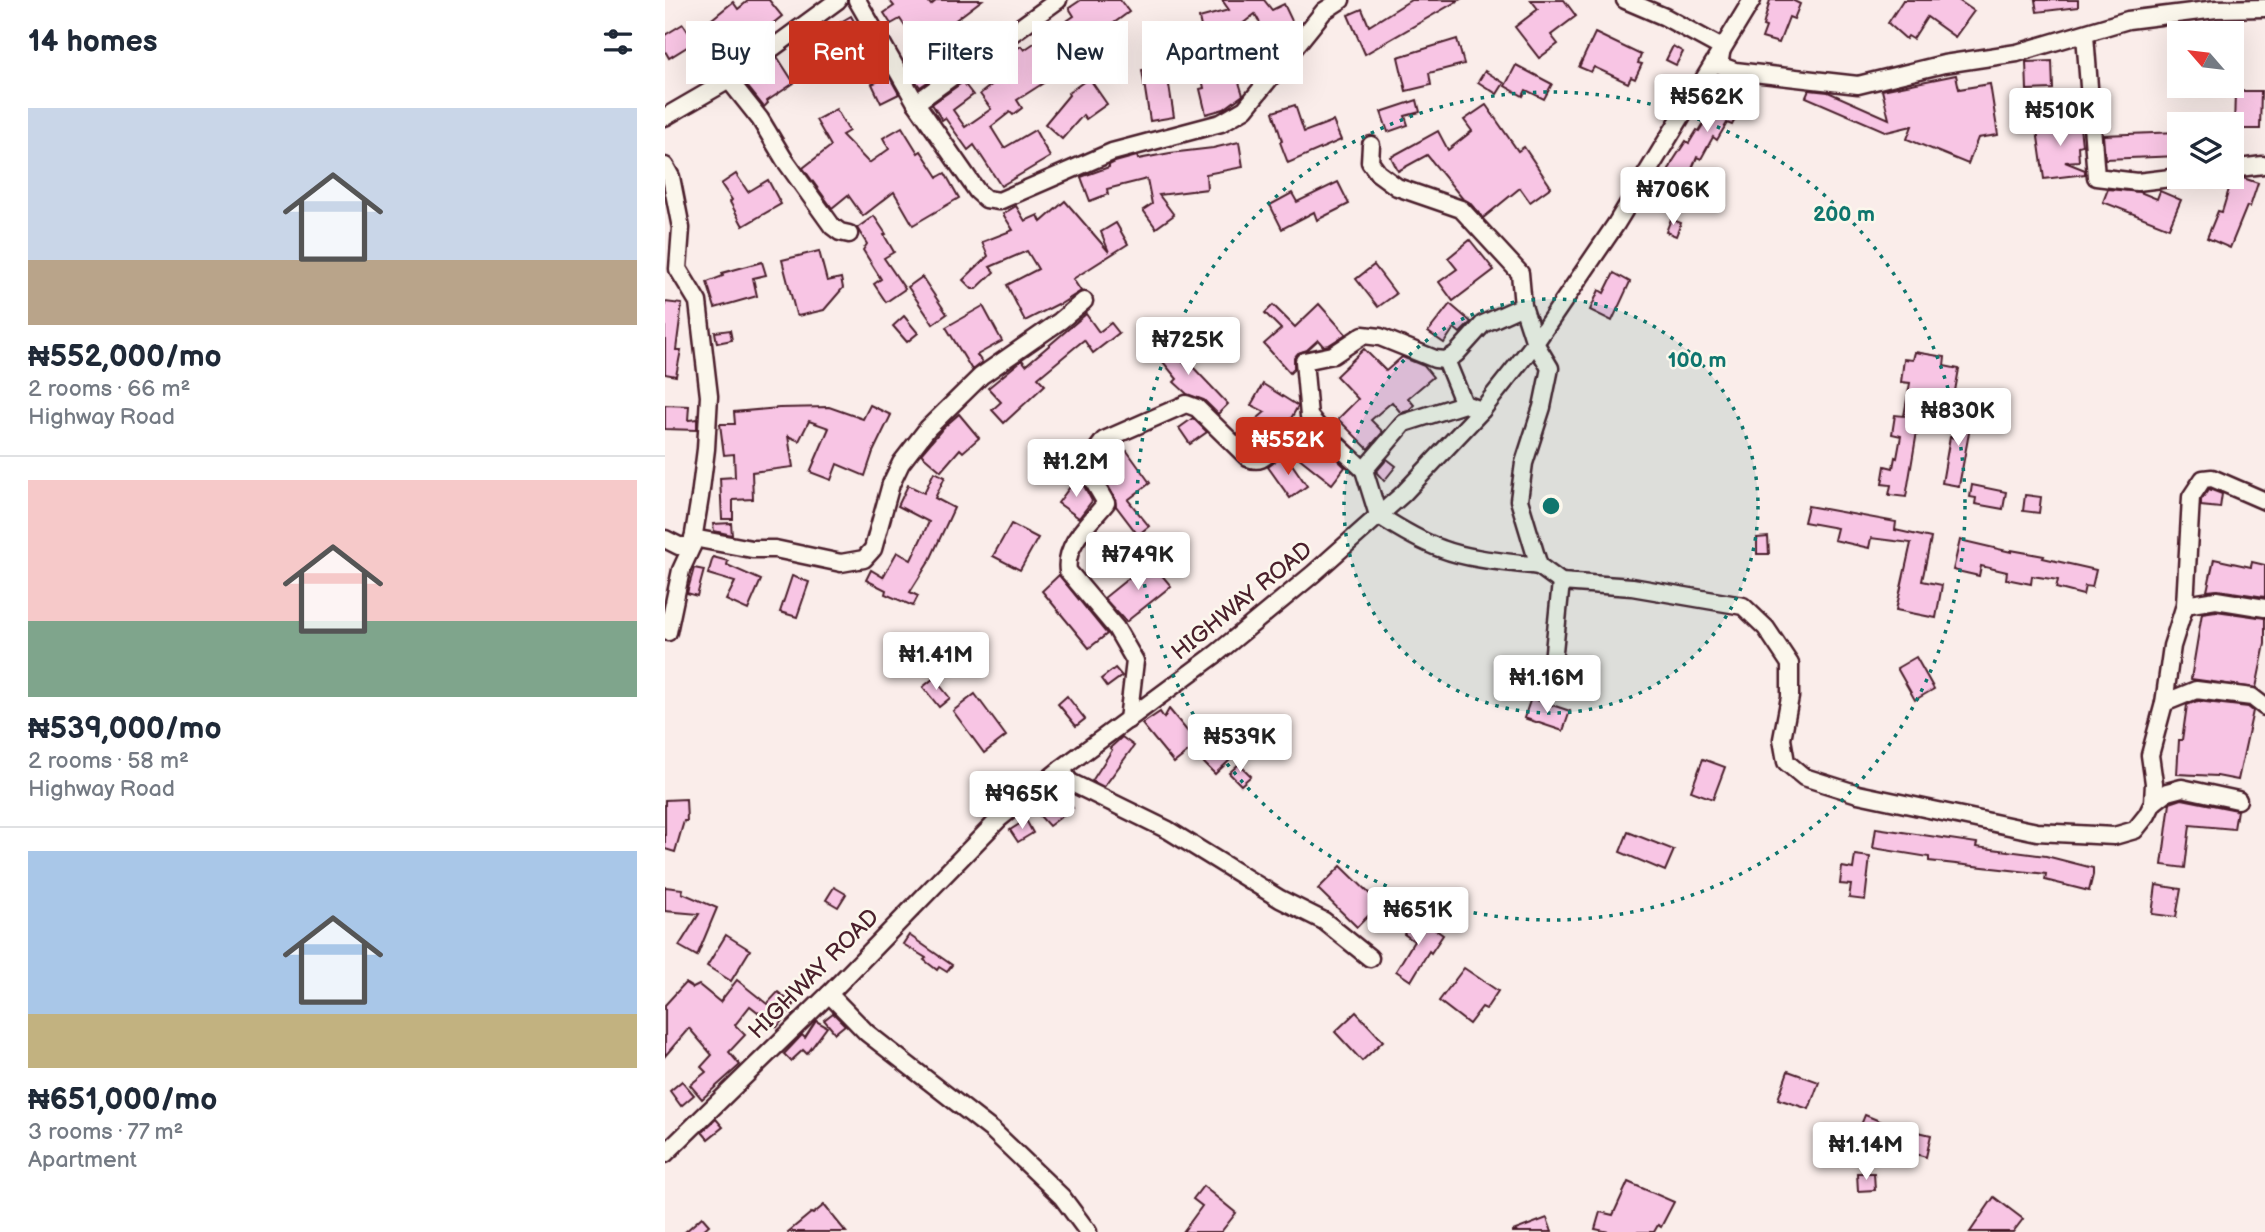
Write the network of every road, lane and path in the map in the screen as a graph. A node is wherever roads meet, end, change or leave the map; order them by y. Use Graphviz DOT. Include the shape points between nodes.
graph roads {
  1 [pos="838,0"];
  2 [pos="857,0"];
  3 [pos="1059,0"];
  4 [pos="1341,0"];
  5 [pos="1625,0"];
  6 [pos="1752,0"];
  7 [pos="1318,5"];
  8 [pos="2265,8"];
  9 [pos="2085,34"];
  10 [pos="775,46"];
  11 [pos="1721,48"];
  12 [pos="722,84"];
  13 [pos="732,84"];
  14 [pos="916,103"];
  15 [pos="665,117"];
  16 [pos="1371,145"];
  17 [pos="2263,165"];
  18 [pos="665,166"];
  19 [pos="2244,167"];
  20 [pos="2167,178"];
  21 [pos="849,234"];
  22 [pos="672,274"];
  23 [pos="1084,301"];
  24 [pos="1523,306"];
  25 [pos="1535,343"];
  26 [pos="1446,360"];
  27 [pos="1464,404"];
  28 [pos="1482,410"];
  29 [pos="1318,427"];
  30 [pos="1364,470"];
  31 [pos="2265,501"];
  32 [pos="1378,515"];
  33 [pos="665,539"];
  34 [pos="692,542"];
  35 [pos="1539,566"];
  36 [pos="1561,582"];
  37 [pos="2185,605"];
  38 [pos="2265,608"];
  39 [pos="668,632"];
  40 [pos="1552,681"];
  41 [pos="2164,703"];
  42 [pos="2265,707"];
  43 [pos="1128,720"];
  44 [pos="1061,769"];
  45 [pos="2238,800"];
  46 [pos="2153,803"];
  47 [pos="1370,958"];
  48 [pos="829,994"];
  49 [pos="665,1154"];
  50 [pos="1088,1232"];
  1 -- 10 [label="street"];
  2 -- 14 [label="street"];
  3 -- 14 [label="street"];
  4 -- 7 [label="street"];
  5 -- 11 [label="street"];
  6 -- 11 [label="street, HIGHWAY ROAD"];
  7 -- 14 [label="street" via="1245,109 1221,123 1112,152 999,201 986,199 978,191"];
  8 -- 9 [label="street" via="2128,20"];
  9 -- 11 [label="street" via="2017,53 1944,64 1858,85 1735,71 1719,65"];
  9 -- 20 [label="street" via="2096,177 2137,182"];
  11 -- 25 [label="street, HIGHWAY ROAD" via="1616,224"];
  12 -- 15 [label="street"];
  13 -- 21 [label="street" via="832,226"];
  16 -- 24 [label="street" via="1370,162 1378,173 1397,187 1461,209 1495,244 1520,273"];
  17 -- 19 [label="street"];
  18 -- 22 [label="street" via="681,228"];
  22 -- 34 [label="street" via="698,302 709,396"];
  23 -- 34 [label="street" via="981,376 928,428 901,463 873,549 864,559 841,563 775,549"];
  24 -- 25 [label="street"];
  24 -- 26 [label="street" via="1483,324"];
  25 -- 28 [label="street, HIGHWAY ROAD"];
  25 -- 35 [label="street" via="1550,368 1518,500"];
  26 -- 27 [label="street"];
  26 -- 29 [label="street" via="1363,335 1333,355 1304,361 1308,416"];
  27 -- 28 [label="street"];
  27 -- 30 [label="street" via="1404,423"];
  28 -- 32 [label="street, HIGHWAY ROAD"];
  29 -- 30 [label="street"];
  29 -- 43 [label="street" via="1290,450 1277,446 1255,461 1197,408 1186,404 1104,440 1092,456 1088,472 1105,503 1069,548 1067,560 1069,571 1116,628 1135,661"];
  30 -- 32 [label="street"];
  31 -- 37 [label="street" via="2212,478 2196,486 2191,497"];
  32 -- 35 [label="street" via="1443,550"];
  32 -- 43 [label="street, HIGHWAY ROAD" via="1216,654"];
  33 -- 34 [label="street" via="679,546"];
  34 -- 39 [label="street"];
  35 -- 36 [label="street"];
  36 -- 40 [label="street"];
  36 -- 46 [label="street" via="1632,587 1742,606 1766,628 1790,664 1790,697 1782,739 1786,762 1804,777 1857,794 2037,832 2114,836 2135,830"];
  37 -- 38 [label="street" via="2216,600"];
  37 -- 41 [label="street" via="2172,646"];
  41 -- 42 [label="street" via="2196,690 2252,697"];
  41 -- 46 [label="street" via="2150,755"];
  43 -- 44 [label="street, HIGHWAY ROAD"];
  44 -- 47 [label="street" via="1070,782 1168,830 1324,921"];
  44 -- 48 [label="street, HIGHWAY ROAD" via="1000,818"];
  45 -- 46 [label="street" via="2182,788"];
  48 -- 49 [label="street, HIGHWAY ROAD"];
  48 -- 50 [label="street" via="867,1033 993,1131 1062,1197"];
}
